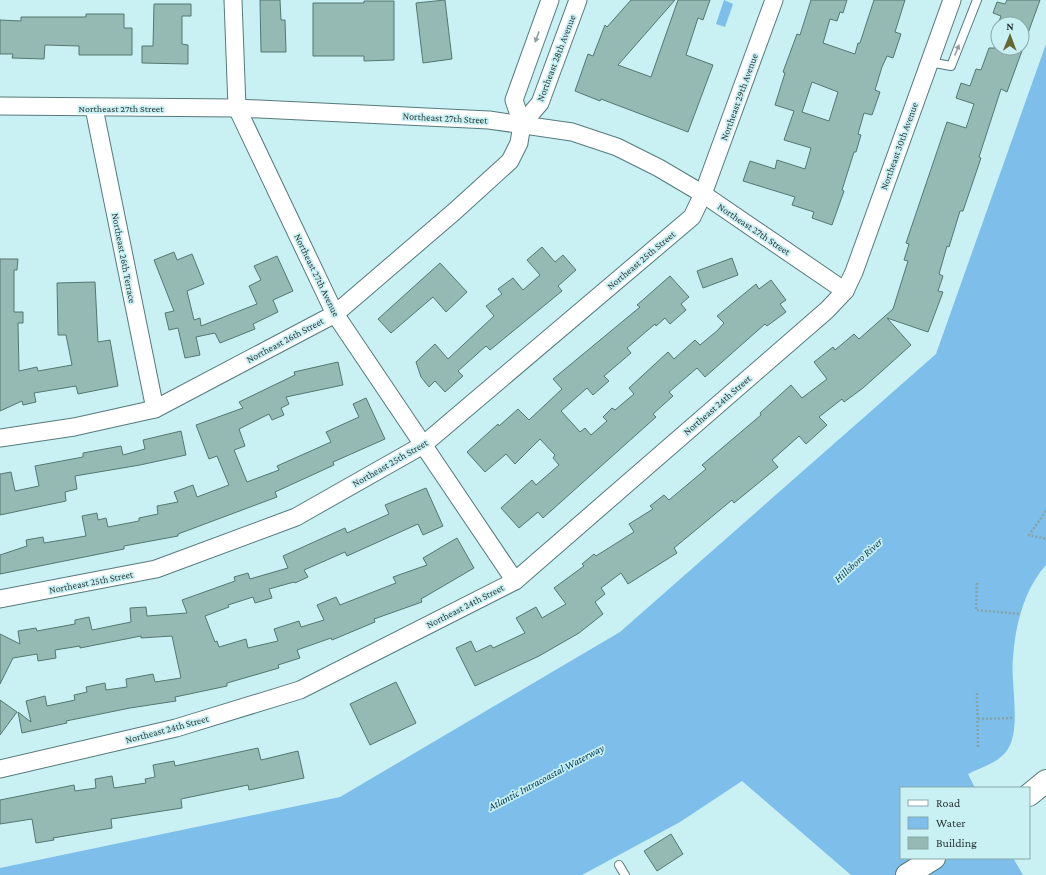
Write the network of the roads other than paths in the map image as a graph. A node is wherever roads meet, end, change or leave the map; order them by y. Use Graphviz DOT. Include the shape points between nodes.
graph roads {
  1 [pos="233,0"];
  2 [pos="550,0"];
  3 [pos="578,0"];
  4 [pos="774,0"];
  5 [pos="952,0"];
  6 [pos="977,0"];
  7 [pos="929,62"];
  8 [pos="0,106"];
  9 [pos="94,108"];
  10 [pos="237,108"];
  11 [pos="522,124"];
  12 [pos="703,194"];
  13 [pos="845,291"];
  14 [pos="335,314"];
  15 [pos="155,408"];
  16 [pos="0,438"];
  17 [pos="423,446"];
  18 [pos="515,581"];
  19 [pos="0,599"];
  20 [pos="0,769"];
  21 [pos="1046,781"];
  22 [pos="1030,794"];
  23 [pos="932,859"];
  24 [pos="619,865"];
  25 [pos="625,875"];
  26 [pos="907,875"];
  1 -- 10 [label="street, Northeast 27th Avenue"];
  2 -- 11 [label="street, one-way" via="514,100"];
  3 -- 11 [label="street, Northeast 28th Avenue" via="540,103"];
  4 -- 12 [label="street, Northeast 29th Avenue"];
  5 -- 7 [label="street, Northeast 30th Avenue"];
  7 -- 6 [label="lane, one-way" via="951,66"];
  7 -- 13 [label="street, Northeast 30th Avenue"];
  8 -- 9 [label="street, Northeast 27th Street"];
  9 -- 10 [label="street, Northeast 27th Street"];
  9 -- 15 [label="street, Northeast 26th Terrace"];
  10 -- 11 [label="street, Northeast 27th Street" via="489,120"];
  10 -- 14 [label="street, Northeast 27th Avenue"];
  11 -- 12 [label="street, Northeast 27th Street" via="572,132 617,147"];
  11 -- 14 [label="street, Northeast 26th Street" via="519,143 510,161"];
  12 -- 13 [label="street, Northeast 27th Street"];
  12 -- 17 [label="street, Northeast 25th Street" via="692,217"];
  13 -- 18 [label="street, Northeast 24th Street" via="827,310"];
  14 -- 15 [label="street, Northeast 26th Street"];
  14 -- 17 [label="street, Northeast 27th Avenue"];
  15 -- 16 [label="street, Northeast 26th Street" via="74,427"];
  17 -- 18 [label="street, Northeast 27th Avenue"];
  17 -- 19 [label="street, Northeast 25th Street" via="296,517 156,569"];
  18 -- 20 [label="street, Northeast 24th Street" via="300,690 176,728"];
  21 -- 22 [label="main road"];
  23 -- 26 [label="main road"];
  24 -- 25 [label="lane"];
}
